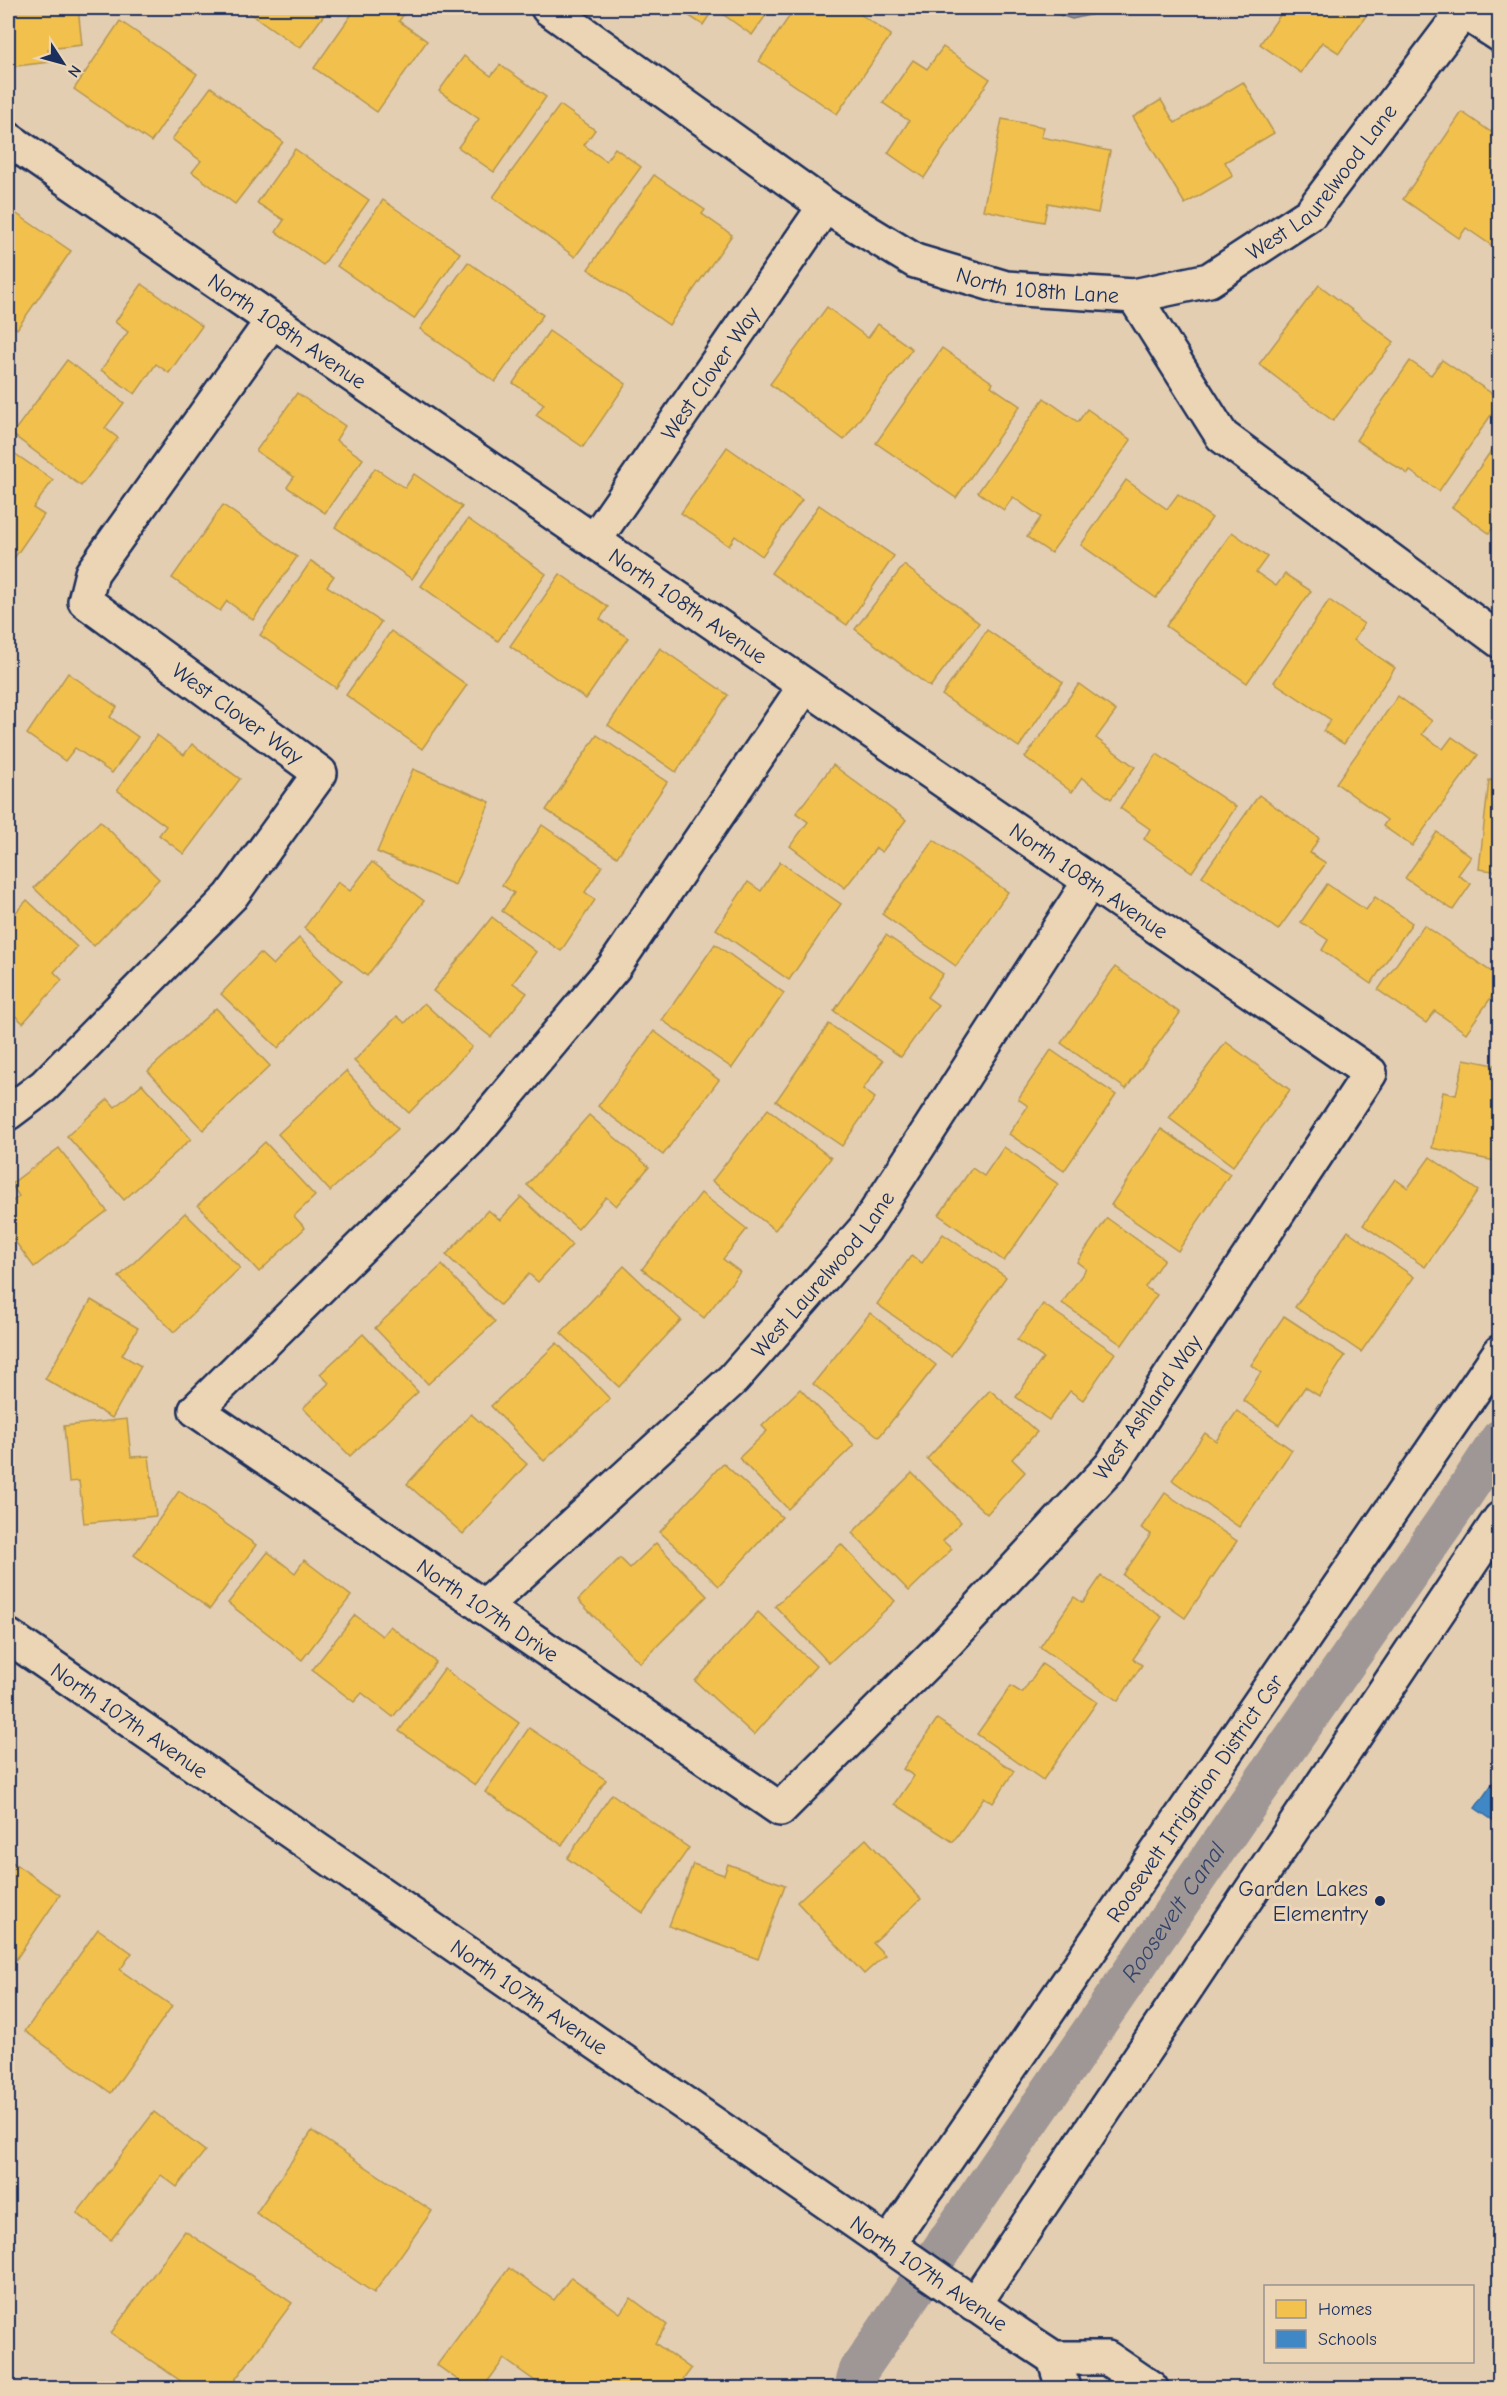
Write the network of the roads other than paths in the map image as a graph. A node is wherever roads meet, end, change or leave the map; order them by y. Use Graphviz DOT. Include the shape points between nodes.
graph roads {
  1 [pos="548,8"];
  2 [pos="1464,9"];
  3 [pos="1500,35"];
  4 [pos="8,139"];
  5 [pos="825,206"];
  6 [pos="1134,296"];
  7 [pos="273,321"];
  8 [pos="594,541"];
  9 [pos="1500,642"];
  10 [pos="806,686"];
  11 [pos="1090,881"];
  12 [pos="1370,1073"];
  13 [pos="8,1113"];
  14 [pos="1500,1352"];
  15 [pos="1500,1519"];
  16 [pos="484,1607"];
  17 [pos="8,1636"];
  18 [pos="780,1809"];
  19 [pos="888,2245"];
  20 [pos="969,2301"];
  21 [pos="1054,2358"];
  22 [pos="1064,2388"];
  23 [pos="1151,2388"];
  1 -- 5 [label="street, North 108th Lane"];
  2 -- 3 [label="street"];
  2 -- 6 [label="street, West Laurelwood Lane" via="1310,214 1209,280"];
  4 -- 7 [label="street, North 108th Avenue"];
  5 -- 6 [label="street, North 108th Lane" via="915,261 1006,288"];
  5 -- 8 [label="street, West Clover Way"];
  6 -- 9 [label="street, North 108th Lane" via="1222,436"];
  7 -- 8 [label="street, North 108th Avenue"];
  7 -- 13 [label="street, West Clover Way" via="92,573 85,601 320,773 231,896 44,1086"];
  8 -- 10 [label="street, North 108th Avenue"];
  10 -- 11 [label="street, North 108th Avenue"];
  10 -- 16 [label="street, North 107th Drive" via="614,967 470,1139 196,1410"];
  11 -- 12 [label="street, North 108th Avenue"];
  11 -- 16 [label="street, West Laurelwood Lane" via="865,1229 733,1379"];
  12 -- 18 [label="street, West Ashland Way" via="1111,1466 949,1640"];
  14 -- 19 [label="street, Roosevelt Irrigation District Csr"];
  15 -- 20 [label="street"];
  16 -- 18 [label="street, North 107th Drive"];
  17 -- 19 [label="street, North 107th Avenue"];
  19 -- 20 [label="street, North 107th Avenue"];
  20 -- 21 [label="street, North 107th Avenue"];
  21 -- 22 [label="street"];
  21 -- 23 [label="street" via="1107,2358"];
}
